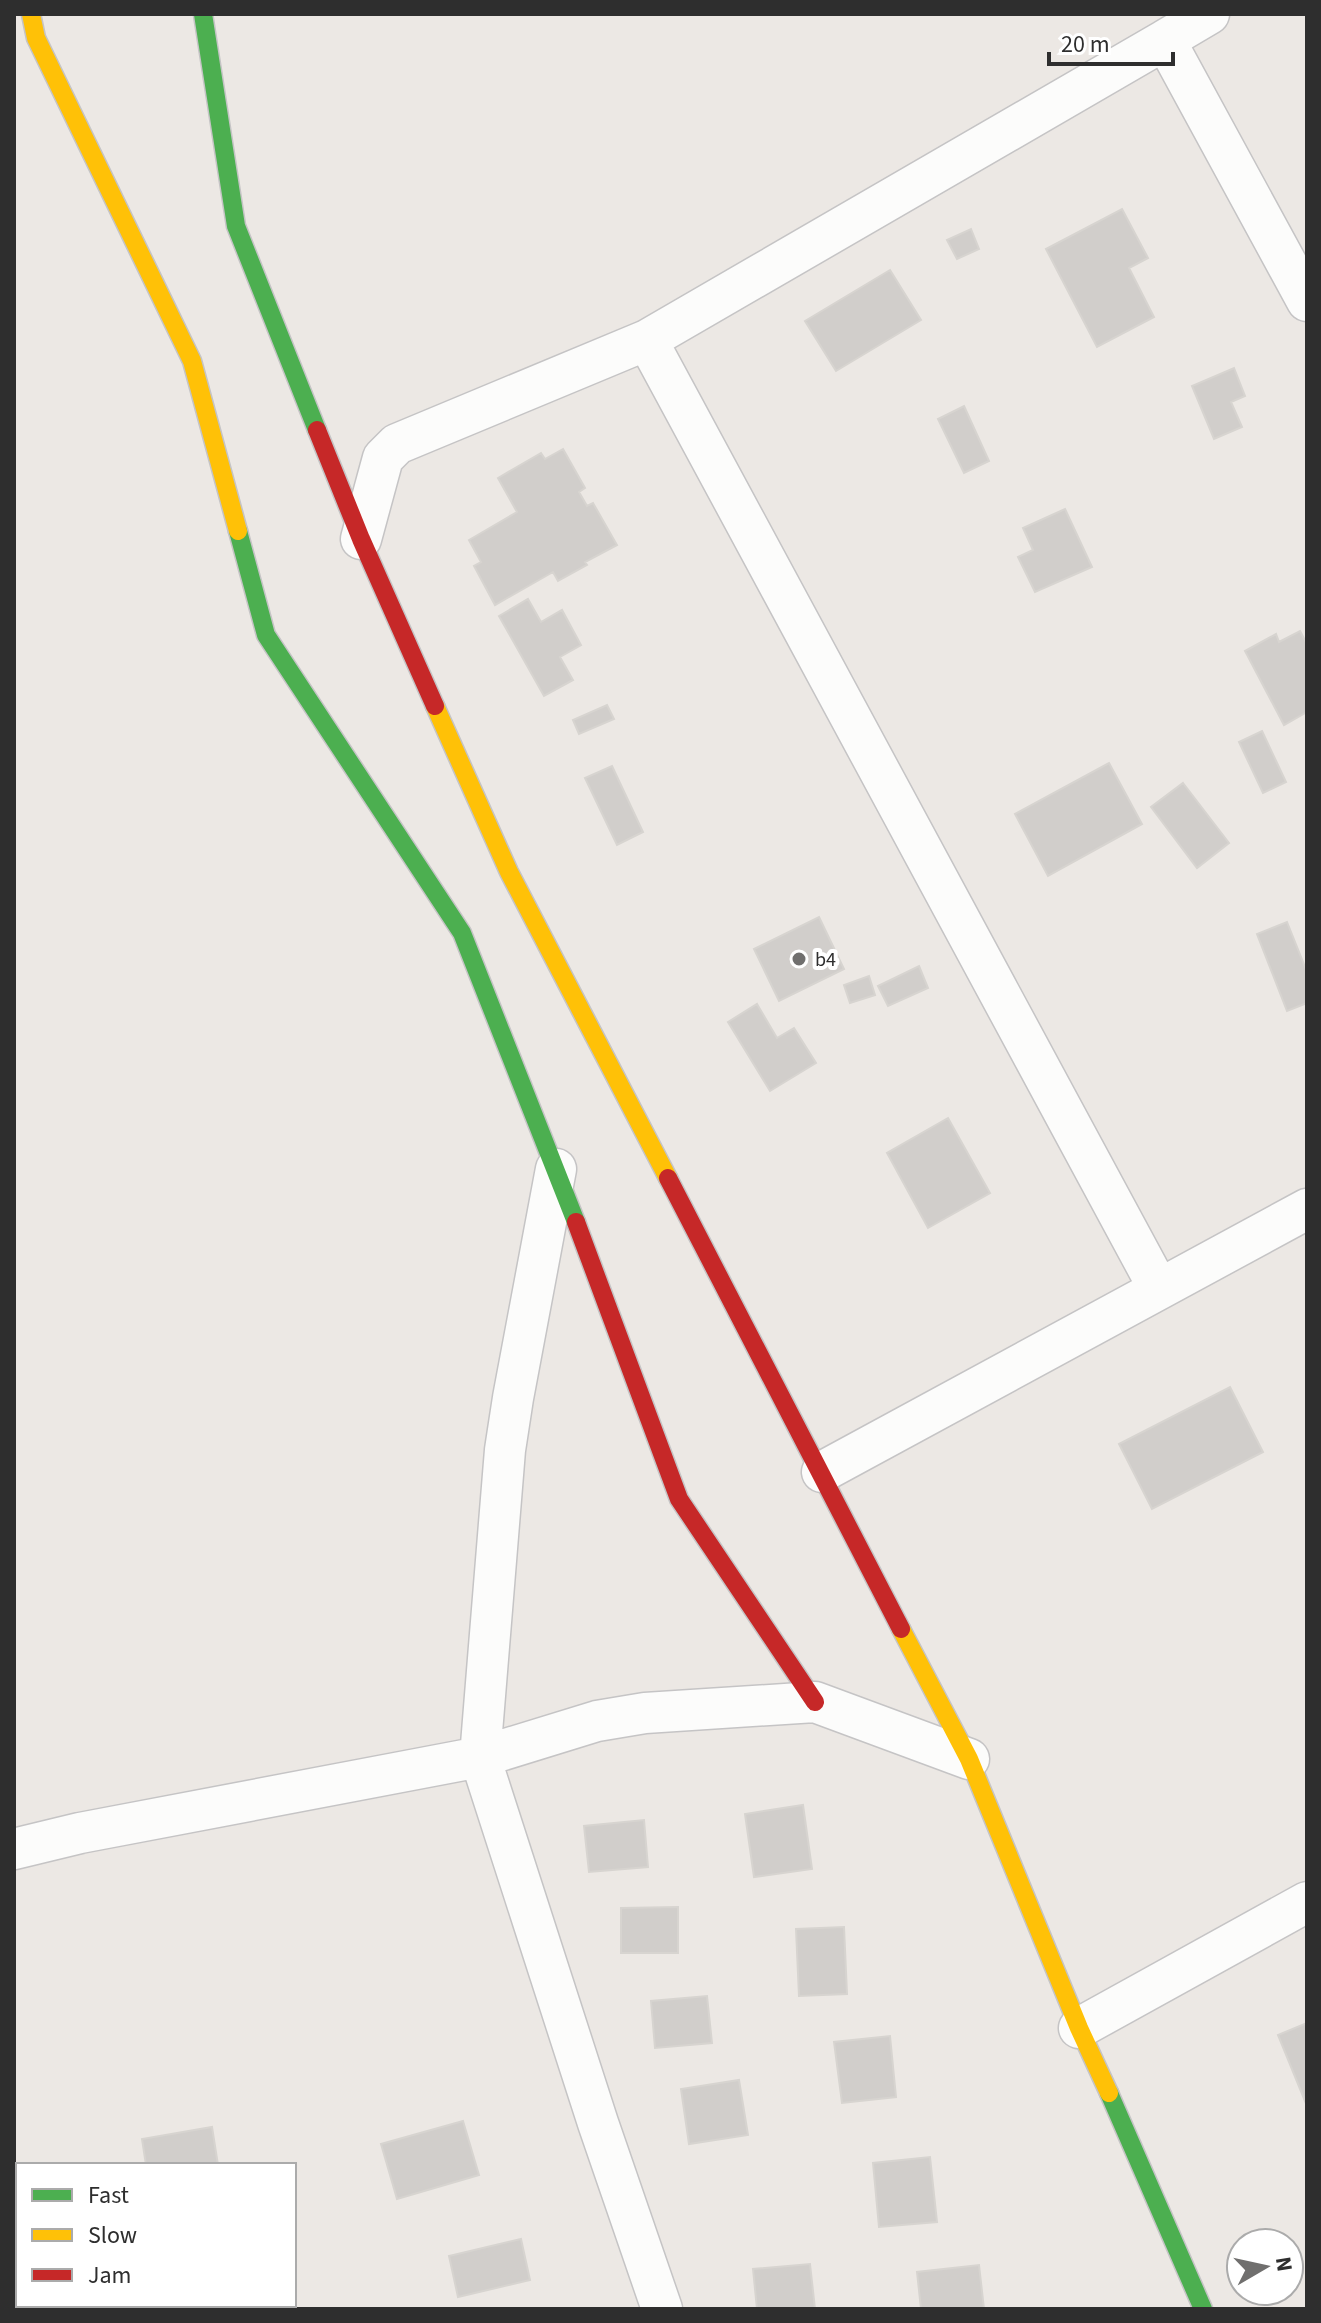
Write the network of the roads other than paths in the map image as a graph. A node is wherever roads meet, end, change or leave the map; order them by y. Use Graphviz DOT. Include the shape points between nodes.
graph roads {
  1 [pos="31,14"];
  2 [pos="203,14"];
  3 [pos="1209,14"];
  4 [pos="1165,40"];
  5 [pos="1307,301"];
  6 [pos="647,340"];
  7 [pos="361,539"];
  8 [pos="556,1169"];
  9 [pos="1307,1209"];
  10 [pos="1159,1289"];
  11 [pos="822,1472"];
  12 [pos="815,1702"];
  13 [pos="480,1757"];
  14 [pos="969,1759"];
  15 [pos="14,1849"];
  16 [pos="1307,1902"];
  17 [pos="1079,2028"];
  18 [pos="662,2309"];
  19 [pos="1203,2309"];
  1 -- 8 [label="street" via="36,38 192,361 266,635 462,933"];
  2 -- 7 [label="street" via="236,226"];
  3 -- 4 [label="street"];
  4 -- 5 [label="street"];
  4 -- 6 [label="street"];
  6 -- 7 [label="street" via="397,444 383,458"];
  6 -- 10 [label="street"];
  7 -- 11 [label="street" via="509,872"];
  8 -- 12 [label="street" via="679,1499"];
  8 -- 13 [label="street" via="505,1450"];
  9 -- 10 [label="street"];
  10 -- 11 [label="street"];
  11 -- 14 [label="street"];
  12 -- 13 [label="street" via="645,1713 597,1721"];
  12 -- 14 [label="street"];
  13 -- 15 [label="street"];
  13 -- 18 [label="street"];
  14 -- 17 [label="street"];
  16 -- 17 [label="street"];
  17 -- 19 [label="street"];
}
